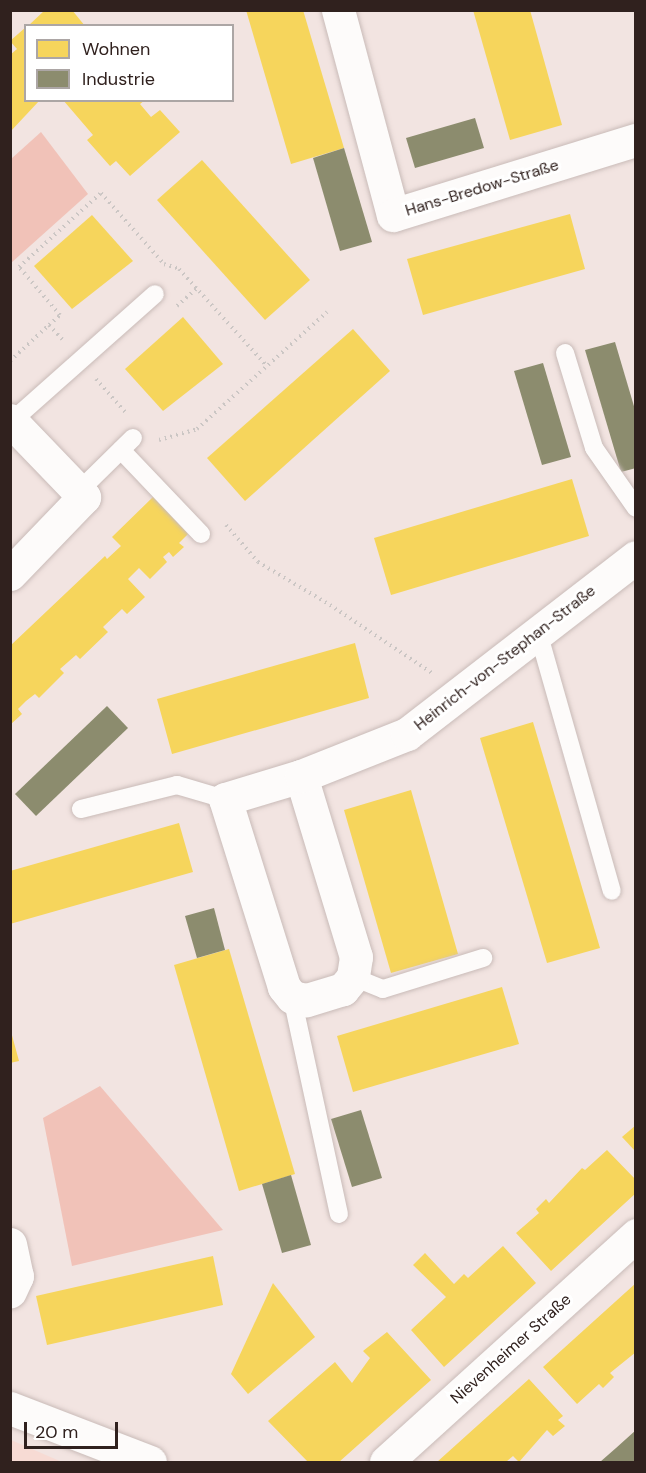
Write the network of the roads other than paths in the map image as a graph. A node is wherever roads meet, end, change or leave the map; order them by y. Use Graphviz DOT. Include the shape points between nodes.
graph roads {
  1 [pos="338,10"];
  2 [pos="636,140"];
  3 [pos="155,294"];
  4 [pos="565,353"];
  5 [pos="11,421"];
  6 [pos="78,492"];
  7 [pos="636,508"];
  8 [pos="201,534"];
  9 [pos="636,556"];
  10 [pos="10,574"];
  11 [pos="538,632"];
  12 [pos="301,776"];
  13 [pos="225,799"];
  14 [pos="81,808"];
  15 [pos="612,891"];
  16 [pos="483,958"];
  17 [pos="353,976"];
  18 [pos="292,998"];
  19 [pos="339,1214"];
  20 [pos="636,1235"];
  21 [pos="10,1244"];
  22 [pos="10,1292"];
  23 [pos="10,1408"];
  24 [pos="150,1462"];
  25 [pos="386,1462"];
  1 -- 2 [label="street, Hans-Bredow-Straße" via="393,215"];
  3 -- 5 [label="lane"];
  4 -- 7 [label="lane" via="594,448"];
  5 -- 6 [label="street"];
  6 -- 8 [label="lane" via="129,436"];
  6 -- 10 [label="street" via="84,497"];
  9 -- 11 [label="street, Heinrich-von-Stephan-Straße"];
  11 -- 12 [label="street, Heinrich-von-Stephan-Straße" via="407,734"];
  11 -- 15 [label="lane"];
  12 -- 13 [label="street, Heinrich-von-Stephan-Straße"];
  12 -- 17 [label="street" via="356,957"];
  13 -- 14 [label="lane" via="177,785"];
  13 -- 18 [label="street" via="284,987"];
  16 -- 17 [label="lane" via="383,989"];
  17 -- 18 [label="street" via="343,989 306,1000"];
  18 -- 19 [label="lane"];
  20 -- 25 [label="street, Nievenheimer Straße"];
  21 -- 22 [label="street" via="17,1275"];
  23 -- 24 [label="street"];
}
